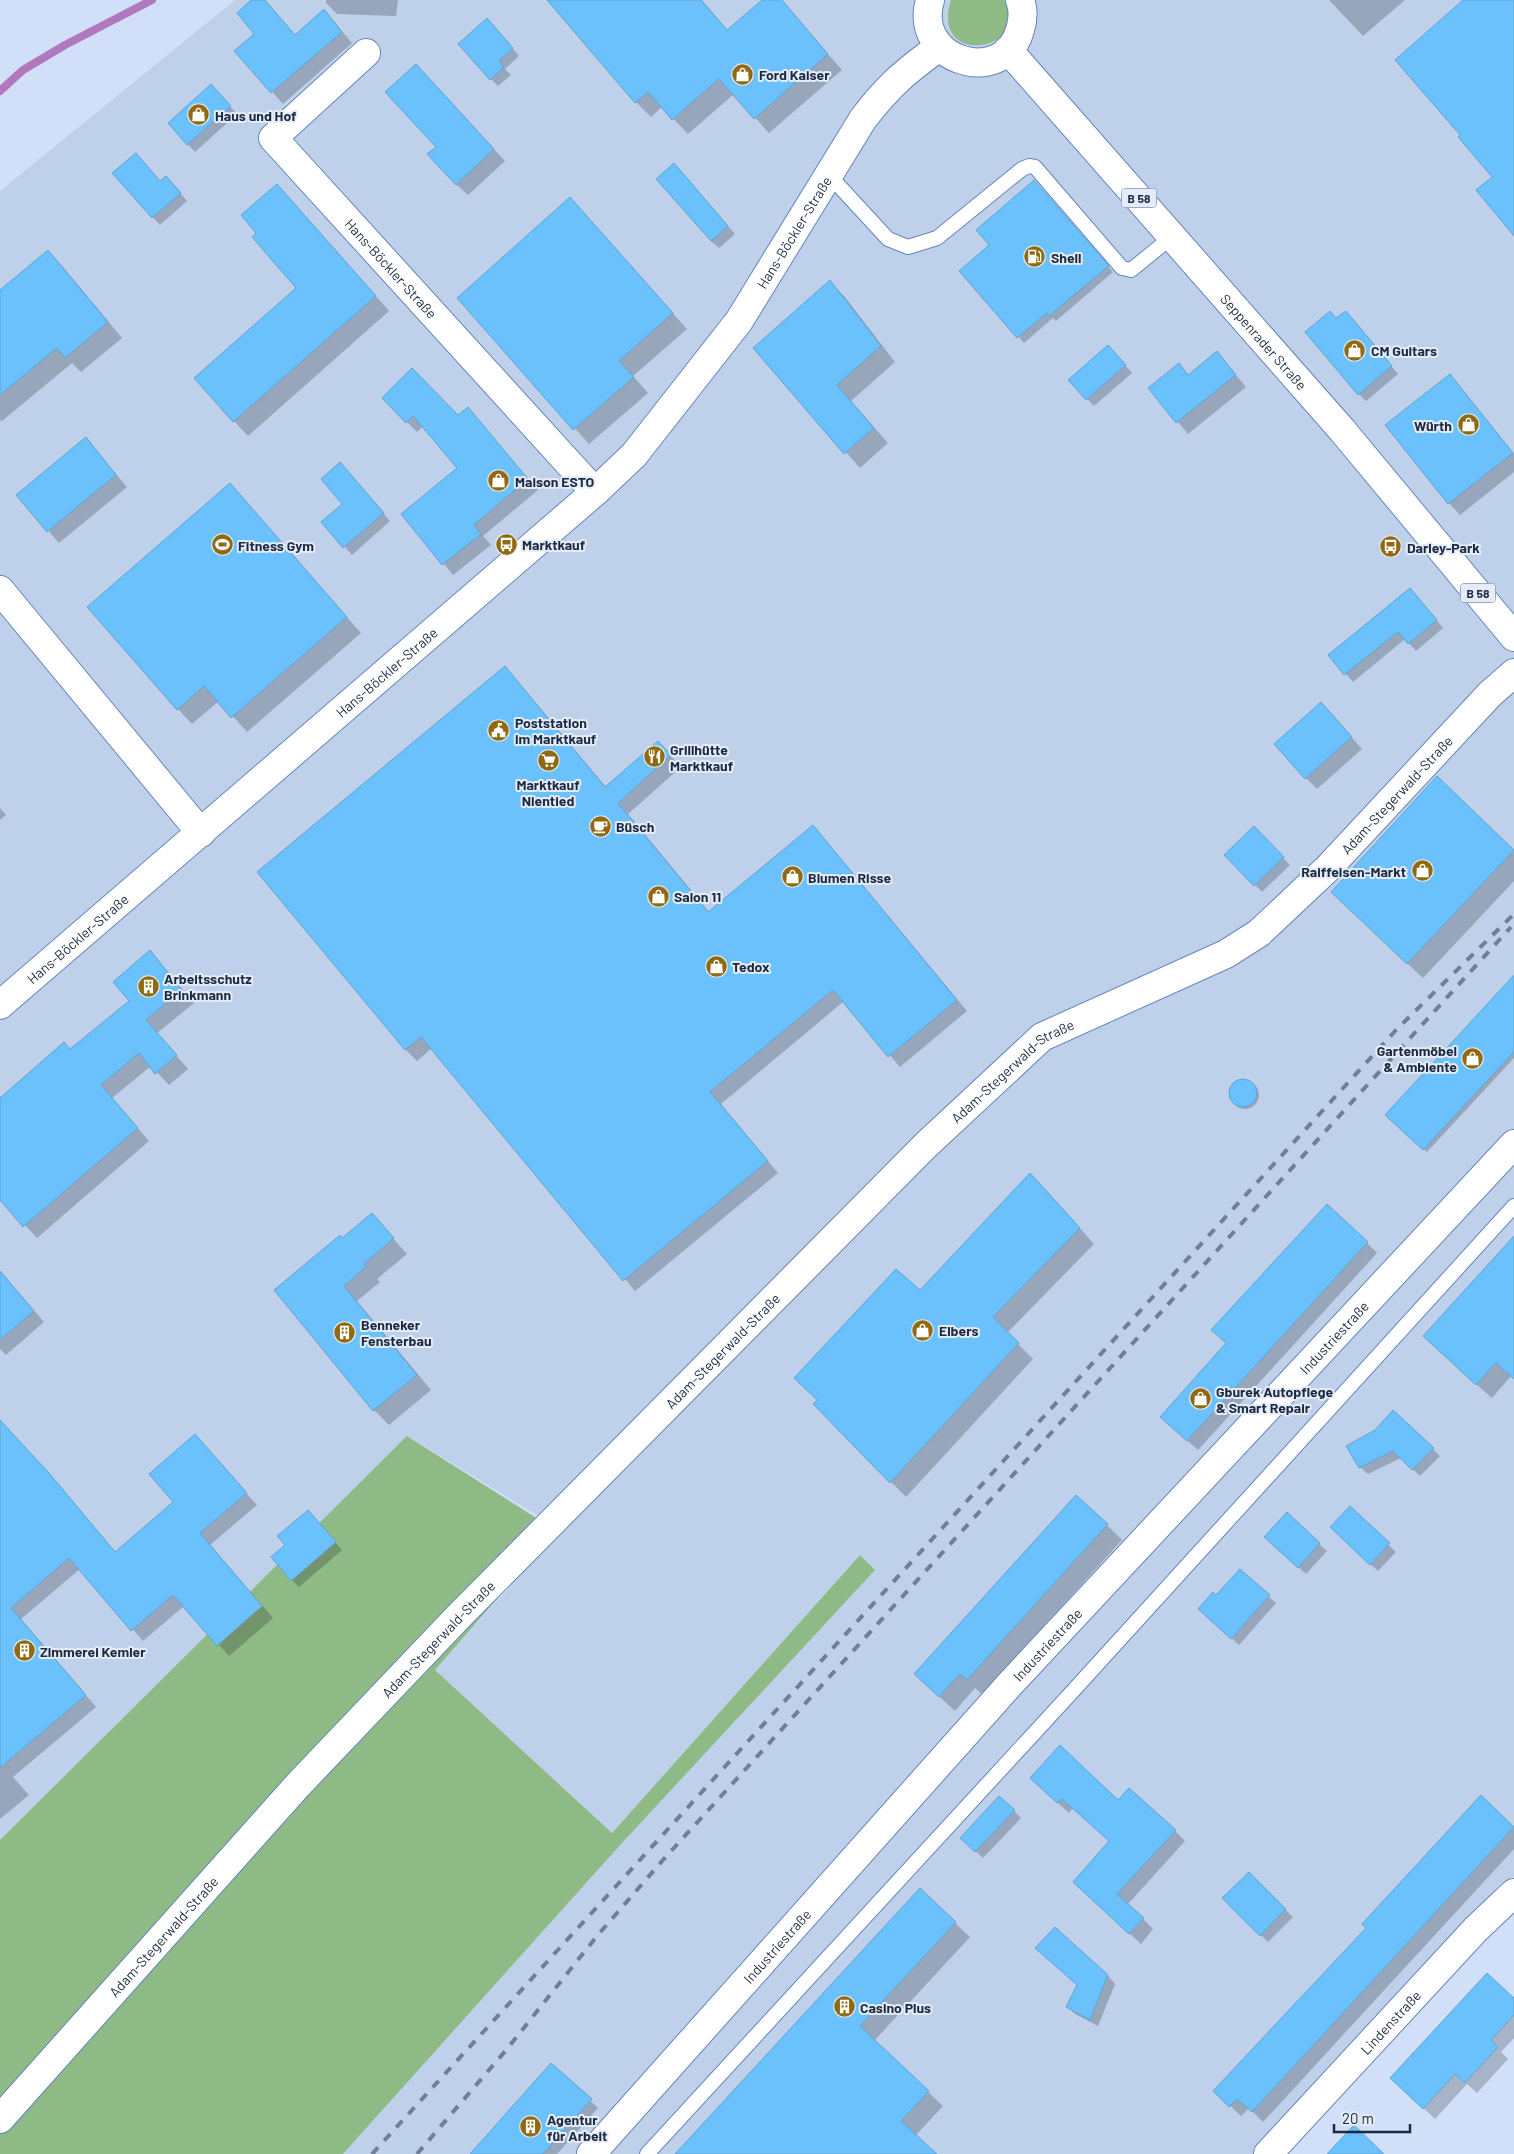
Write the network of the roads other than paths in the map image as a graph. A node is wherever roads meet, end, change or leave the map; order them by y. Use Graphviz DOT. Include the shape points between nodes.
graph roads {
  1 [pos="930,0"];
  2 [pos="1020,0"];
  3 [pos="939,47"];
  4 [pos="1008,50"];
  5 [pos="366,53"];
  6 [pos="829,175"];
  7 [pos="1173,236"];
  8 [pos="595,492"];
  9 [pos="0,590"];
  10 [pos="1514,637"];
  11 [pos="1514,673"];
  12 [pos="201,833"];
  13 [pos="0,1005"];
  14 [pos="1514,1144"];
  15 [pos="1514,1206"];
  16 [pos="1514,1893"];
  17 [pos="0,2119"];
  18 [pos="591,2154"];
  19 [pos="647,2154"];
  20 [pos="1268,2154"];
  1 -- 3 [label="street" via="927,11 930,30"];
  2 -- 4 [label="street" via="1023,20 1018,36"];
  3 -- 4 [label="street" via="954,58 973,63 991,60"];
  3 -- 6 [label="street, Hans-Böckler-Straße" via="908,69 885,91 863,119"];
  4 -- 7 [label="street, Seppenrader Straße / B 58"];
  5 -- 8 [label="street, Hans-Böckler-Straße" via="273,138"];
  6 -- 7 [label="lane" via="888,239 908,247 937,238 1029,166 1035,167 1122,268 1132,270"];
  6 -- 8 [label="street, Hans-Böckler-Straße" via="739,321 634,455"];
  7 -- 10 [label="street, Seppenrader Straße / B 58" via="1342,430"];
  8 -- 12 [label="street, Hans-Böckler-Straße"];
  9 -- 12 [label="street"];
  11 -- 17 [label="street, Adam-Stegerwald-Straße" via="1490,694 1328,868 1259,933 1226,954 1042,1037 926,1144 460,1616 312,1771"];
  12 -- 13 [label="street, Hans-Böckler-Straße"];
  14 -- 18 [label="street, Industriestraße" via="1010,1684"];
  15 -- 19 [label="lane"];
  16 -- 20 [label="street, Lindenstraße" via="1476,1929"];
}
